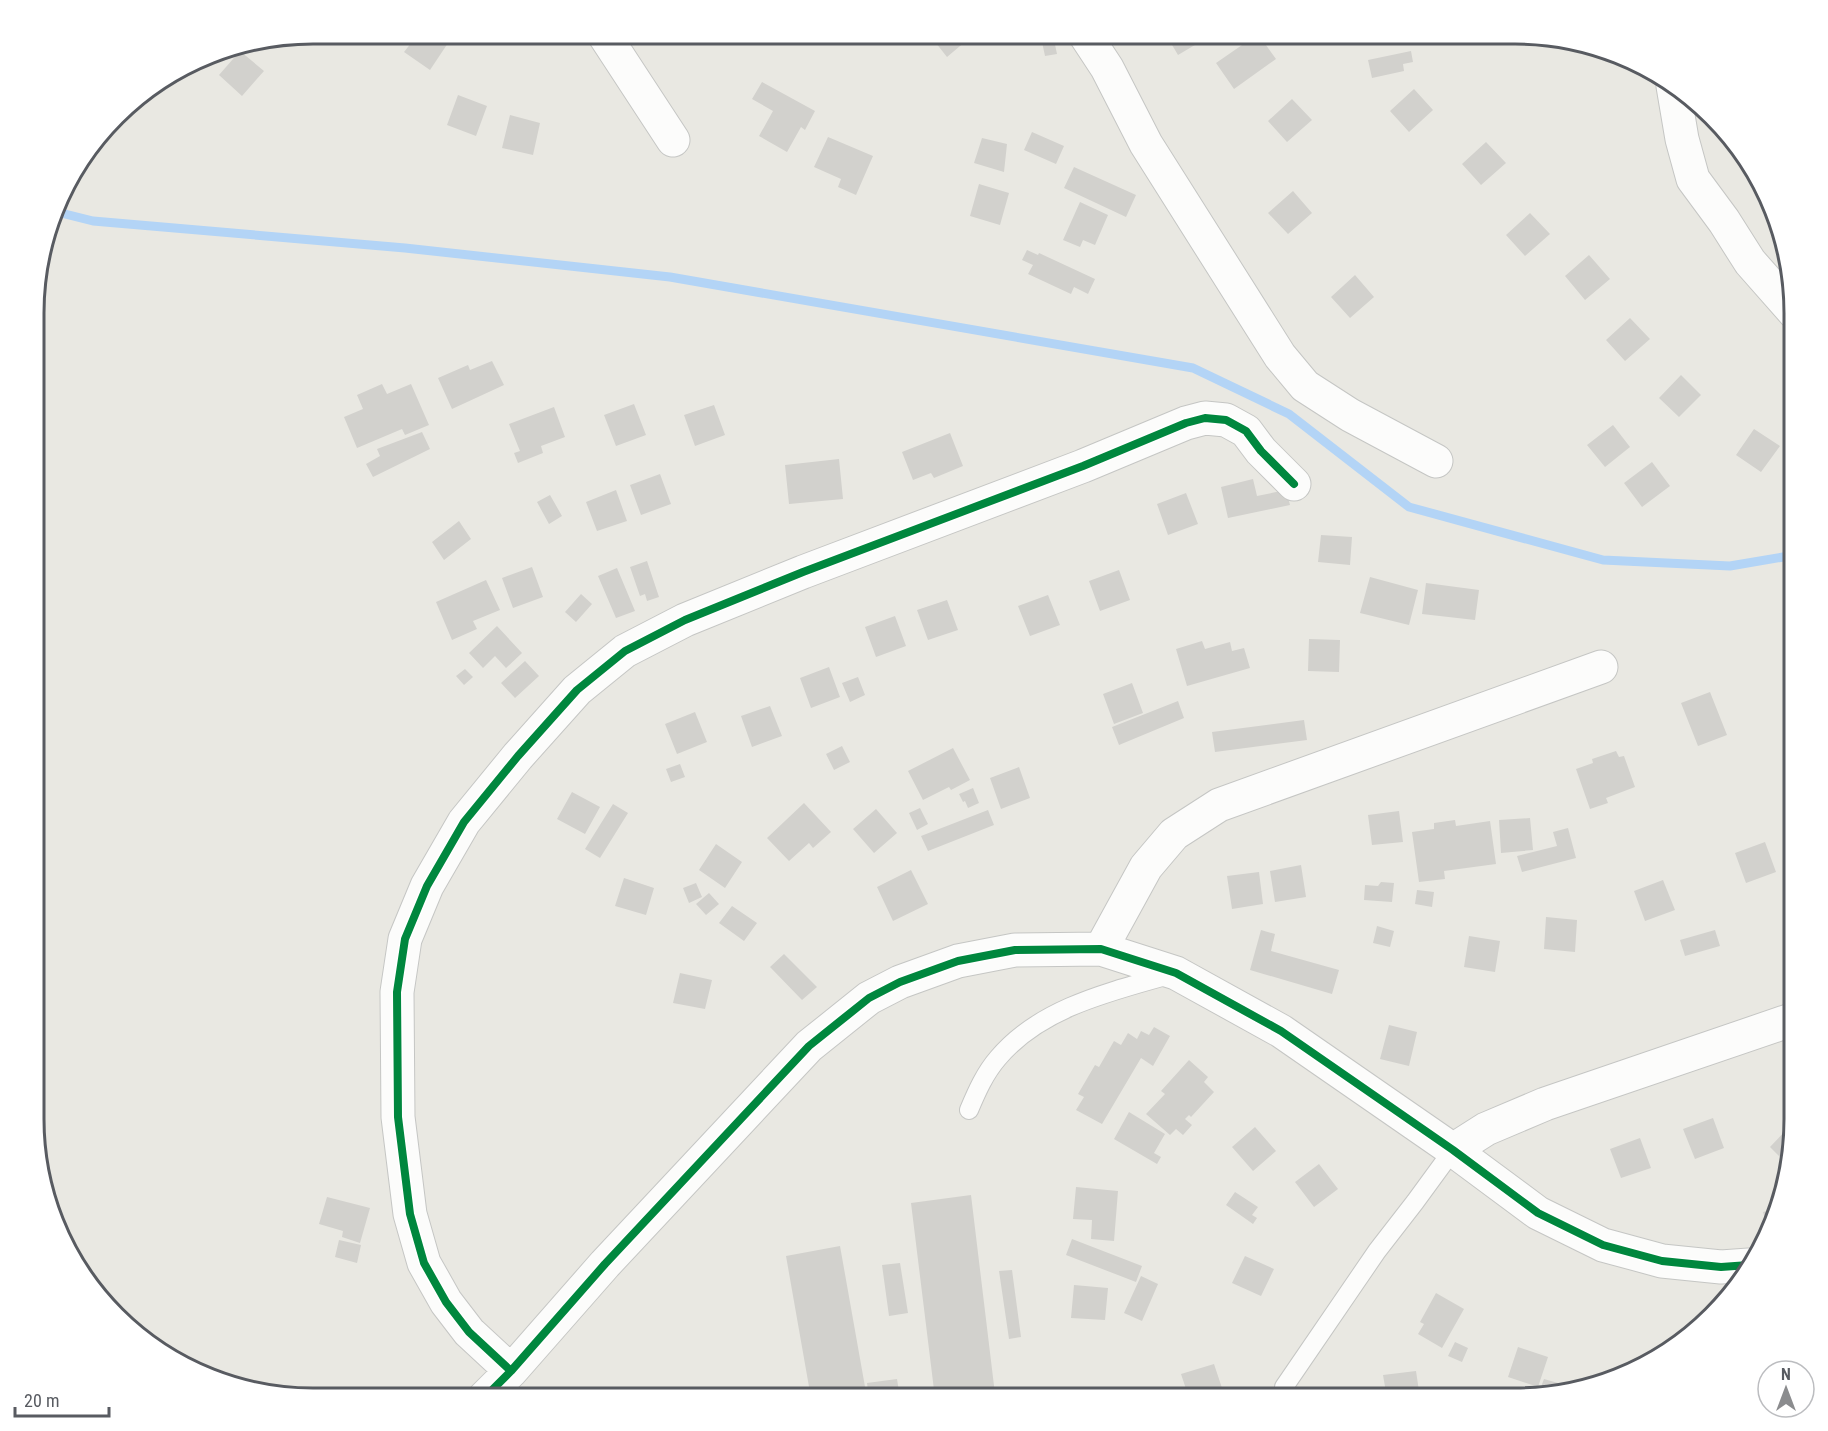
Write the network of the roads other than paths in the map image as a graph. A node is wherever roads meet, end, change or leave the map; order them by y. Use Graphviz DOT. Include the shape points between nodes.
graph roads {
  1 [pos="610,44"];
  2 [pos="1091,44"];
  3 [pos="1675,96"];
  4 [pos="672,140"];
  5 [pos="1784,301"];
  6 [pos="1436,460"];
  7 [pos="1294,484"];
  8 [pos="1601,668"];
  9 [pos="1101,950"];
  10 [pos="1176,973"];
  11 [pos="1784,1022"];
  12 [pos="969,1110"];
  13 [pos="1452,1150"];
  14 [pos="1740,1266"];
  15 [pos="511,1371"];
  16 [pos="1284,1387"];
  17 [pos="494,1388"];
  1 -- 4 [label="street"];
  2 -- 6 [label="street" via="1152,154 1280,356 1305,387"];
  3 -- 5 [label="street" via="1693,179 1750,262"];
  7 -- 15 [label="street" via="1246,431 1226,420 1205,418 1186,423 685,620 625,651 577,690 526,747 464,822 427,886 405,939 397,992 398,1117 410,1214 424,1263 469,1332"];
  8 -- 9 [label="street" via="1219,805 1174,834 1146,867"];
  9 -- 10 [label="street"];
  9 -- 15 [label="street" via="1015,950 958,960 869,998 809,1046 605,1264"];
  10 -- 12 [label="lane" via="1109,992 1054,1015 1019,1037 998,1058"];
  10 -- 13 [label="street" via="1281,1031"];
  11 -- 13 [label="street" via="1545,1104 1486,1129"];
  13 -- 14 [label="street" via="1538,1213 1603,1245 1662,1261"];
  13 -- 16 [label="lane"];
  15 -- 17 [label="street"];
}
